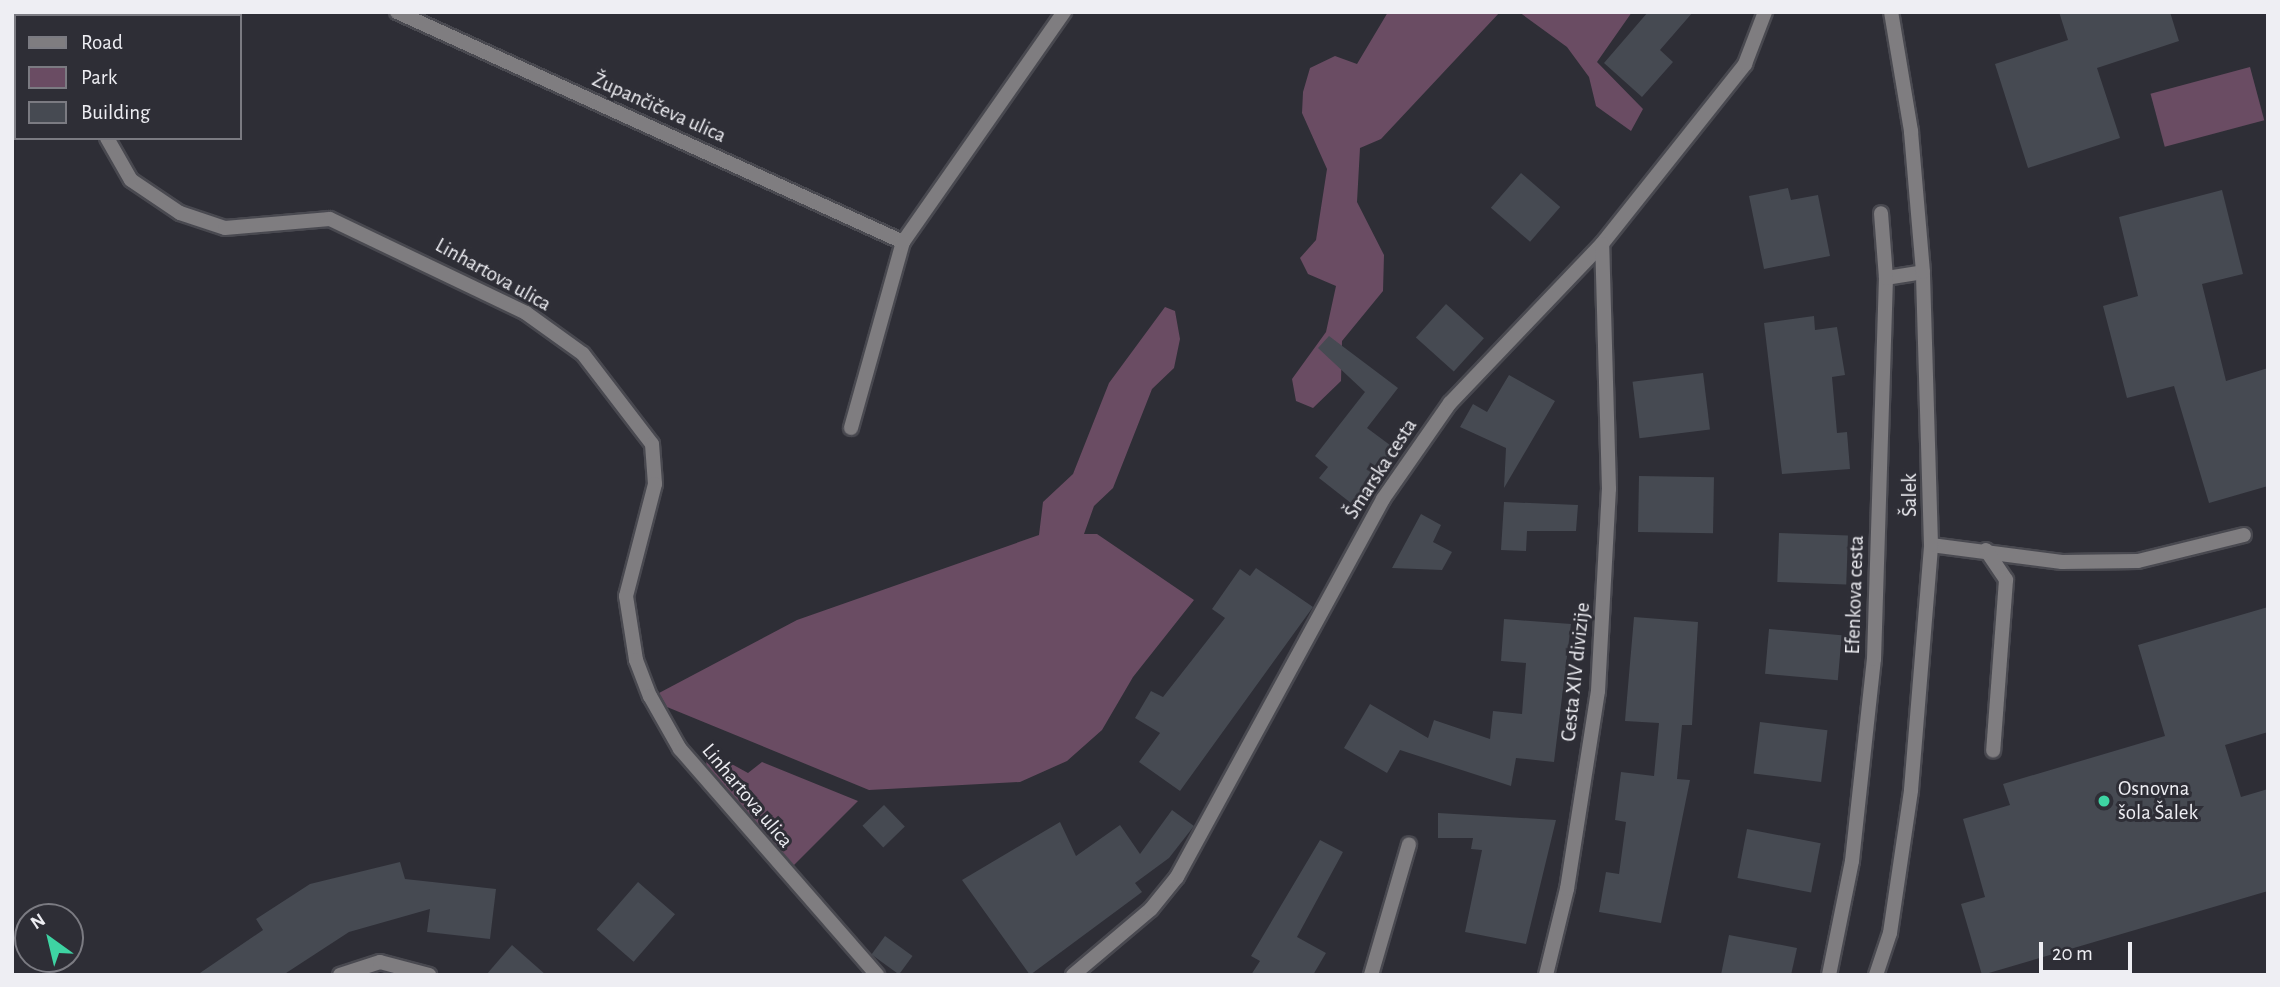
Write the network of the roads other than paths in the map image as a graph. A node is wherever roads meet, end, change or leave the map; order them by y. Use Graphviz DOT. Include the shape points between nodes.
graph roads {
  1 [pos="397,12"];
  2 [pos="1064,12"];
  3 [pos="1765,12"];
  4 [pos="1891,12"];
  5 [pos="108,140"];
  6 [pos="1881,213"];
  7 [pos="903,242"];
  8 [pos="1602,244"];
  9 [pos="1923,272"];
  10 [pos="1886,278"];
  11 [pos="851,428"];
  12 [pos="2244,534"];
  13 [pos="1931,545"];
  14 [pos="1986,550"];
  15 [pos="1993,751"];
  16 [pos="1409,844"];
  17 [pos="340,975"];
  18 [pos="429,975"];
  19 [pos="877,975"];
  20 [pos="1073,975"];
  21 [pos="1371,975"];
  22 [pos="1546,975"];
  23 [pos="1829,975"];
  24 [pos="1876,975"];
  1 -- 7 [label="street, Župančičeva ulica"];
  2 -- 7 [label="street"];
  3 -- 8 [label="street, Šmarska cesta" via="1745,64"];
  4 -- 9 [label="street, Šalek" via="1911,131"];
  5 -- 19 [label="street, Linhartova ulica" via="131,180 180,214 225,229 330,219 526,313 583,354 652,444 655,484 626,596 636,660 650,696 680,749"];
  6 -- 10 [label="street, Efenkova cesta"];
  7 -- 11 [label="street"];
  8 -- 20 [label="street, Šmarska cesta" via="1450,403 1383,499 1177,877 1150,909"];
  8 -- 22 [label="street, Cesta XIV divizije" via="1609,489 1598,691 1567,889"];
  9 -- 10 [label="street"];
  9 -- 13 [label="street, Šalek"];
  10 -- 23 [label="street, Efenkova cesta" via="1874,659 1852,862"];
  12 -- 14 [label="street" via="2138,561 2062,562"];
  13 -- 14 [label="street"];
  13 -- 24 [label="street, Šalek" via="1911,790 1889,933"];
  14 -- 15 [label="street" via="2006,580"];
  16 -- 21 [label="street"];
  17 -- 18 [label="street" via="380,962"];
}
